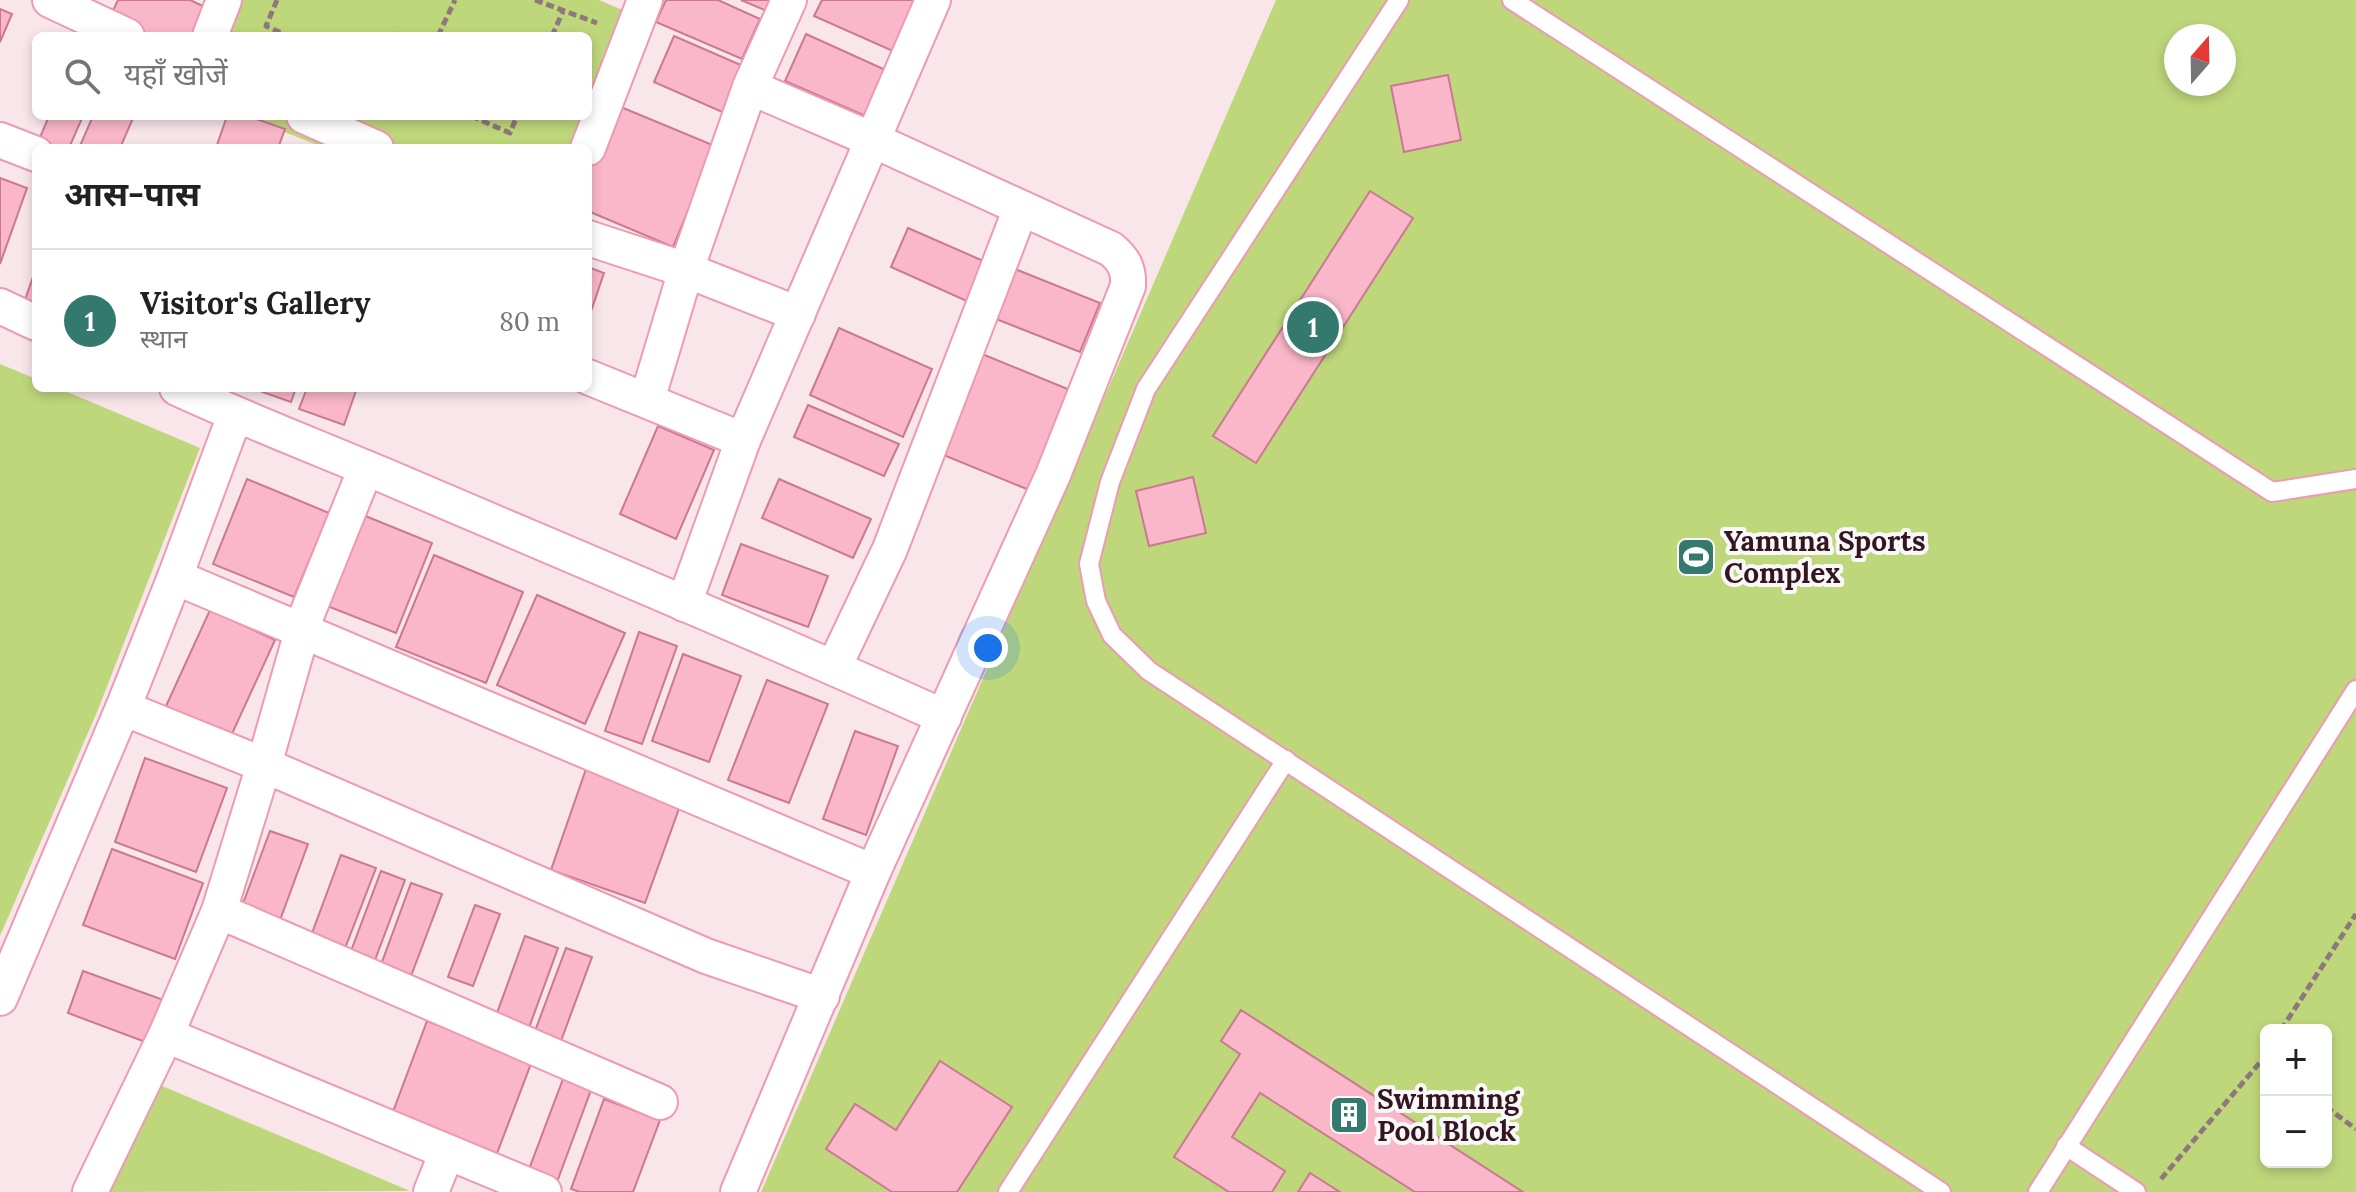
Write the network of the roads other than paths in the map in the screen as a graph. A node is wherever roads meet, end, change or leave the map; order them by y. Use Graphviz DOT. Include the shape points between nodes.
graph roads {
  1 [pos="224,0"];
  2 [pos="645,0"];
  3 [pos="789,0"];
  4 [pos="933,0"];
  5 [pos="1399,0"];
  6 [pos="1512,0"];
  7 [pos="64,3"];
  8 [pos="119,32"];
  9 [pos="212,32"];
  10 [pos="750,87"];
  11 [pos="313,120"];
  12 [pos="0,140"];
  13 [pos="873,140"];
  14 [pos="367,144"];
  15 [pos="590,144"];
  16 [pos="32,152"];
  17 [pos="1021,208"];
  18 [pos="592,239"];
  19 [pos="686,270"];
  20 [pos="0,306"];
  21 [pos="798,314"];
  22 [pos="32,321"];
  23 [pos="592,379"];
  24 [pos="186,392"];
  25 [pos="647,400"];
  26 [pos="235,415"];
  27 [pos="743,440"];
  28 [pos="366,468"];
  29 [pos="2356,479"];
  30 [pos="175,577"];
  31 [pos="684,604"];
  32 [pos="302,631"];
  33 [pos="834,667"];
  34 [pos="2356,690"];
  35 [pos="123,708"];
  36 [pos="944,717"];
  37 [pos="1286,760"];
  38 [pos="264,765"];
  39 [pos="873,872"];
  40 [pos="219,911"];
  41 [pos="822,996"];
  42 [pos="0,998"];
  43 [pos="166,1035"];
  44 [pos="660,1102"];
  45 [pos="2066,1146"];
  46 [pos="447,1152"];
  47 [pos="1913,1176"];
  48 [pos="90,1192"];
  49 [pos="431,1192"];
  50 [pos="544,1192"];
  51 [pos="738,1192"];
  52 [pos="1008,1192"];
  53 [pos="1902,1192"];
  54 [pos="1941,1192"];
  55 [pos="2038,1192"];
  56 [pos="2136,1192"];
  1 -- 9 [label="street"];
  2 -- 15 [label="street"];
  3 -- 10 [label="street"];
  4 -- 13 [label="street"];
  5 -- 37 [label="lane" via="1146,389 1110,482 1089,564 1096,601 1112,635 1149,671"];
  6 -- 29 [label="lane" via="2272,492"];
  7 -- 8 [label="street"];
  10 -- 13 [label="street"];
  10 -- 19 [label="street"];
  11 -- 14 [label="street"];
  12 -- 16 [label="street"];
  13 -- 17 [label="street"];
  13 -- 21 [label="street"];
  17 -- 33 [label="street" via="890,549"];
  17 -- 36 [label="street" via="1111,249 1124,260 1128,286 1053,475"];
  18 -- 19 [label="street"];
  19 -- 21 [label="street"];
  19 -- 25 [label="street"];
  20 -- 22 [label="street"];
  21 -- 27 [label="street"];
  23 -- 25 [label="street"];
  24 -- 26 [label="street"];
  25 -- 27 [label="street"];
  26 -- 28 [label="street"];
  26 -- 30 [label="street"];
  27 -- 31 [label="street"];
  28 -- 31 [label="street"];
  28 -- 32 [label="street"];
  30 -- 32 [label="street"];
  30 -- 35 [label="street"];
  31 -- 33 [label="street"];
  32 -- 38 [label="street"];
  32 -- 39 [label="street"];
  33 -- 36 [label="street"];
  34 -- 45 [label="lane"];
  35 -- 38 [label="street"];
  35 -- 42 [label="street"];
  36 -- 39 [label="street"];
  37 -- 47 [label="lane"];
  37 -- 52 [label="lane"];
  38 -- 40 [label="street"];
  38 -- 41 [label="street" via="706,956"];
  39 -- 41 [label="street"];
  40 -- 43 [label="street"];
  40 -- 44 [label="street"];
  41 -- 51 [label="street"];
  43 -- 46 [label="street"];
  43 -- 48 [label="street"];
  45 -- 55 [label="lane"];
  45 -- 56 [label="lane"];
  46 -- 49 [label="street"];
  46 -- 50 [label="street"];
  47 -- 53 [label="lane"];
  47 -- 54 [label="lane"];
}
